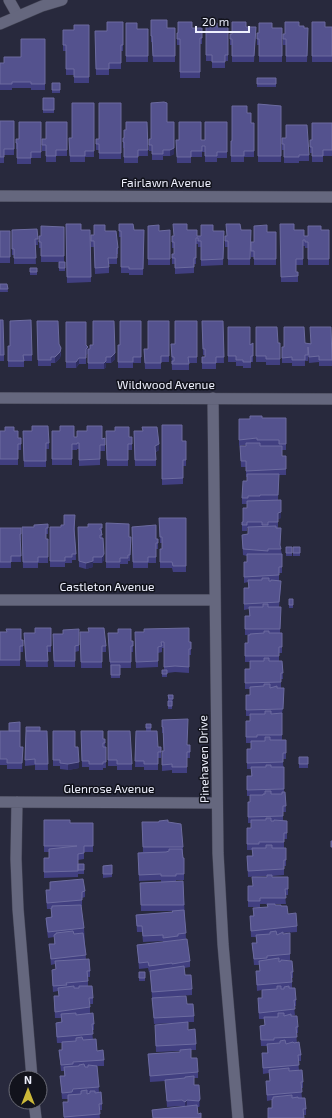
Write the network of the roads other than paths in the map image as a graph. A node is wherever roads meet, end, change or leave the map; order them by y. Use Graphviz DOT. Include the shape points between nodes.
graph roads {
  1 [pos="9,0"];
  2 [pos="62,0"];
  3 [pos="18,16"];
  4 [pos="0,24"];
  5 [pos="0,196"];
  6 [pos="332,197"];
  7 [pos="0,398"];
  8 [pos="212,398"];
  9 [pos="332,399"];
  10 [pos="0,600"];
  11 [pos="215,600"];
  12 [pos="0,802"];
  13 [pos="17,802"];
  14 [pos="217,803"];
  15 [pos="31,1070"];
  16 [pos="238,1118"];
  1 -- 3 [label="street"];
  2 -- 3 [label="street"];
  3 -- 4 [label="street"];
  5 -- 6 [label="street, Fairlawn Avenue"];
  7 -- 8 [label="street, Wildwood Avenue"];
  8 -- 9 [label="street, Wildwood Avenue"];
  8 -- 11 [label="street, Pinehaven Drive"];
  10 -- 11 [label="street, Castleton Avenue"];
  11 -- 14 [label="street, Pinehaven Drive"];
  12 -- 13 [label="street, Glenrose Avenue"];
  13 -- 14 [label="street, Glenrose Avenue"];
  13 -- 15 [label="street" via="18,909"];
  14 -- 16 [label="street, Pinehaven Drive" via="220,905"];
}
